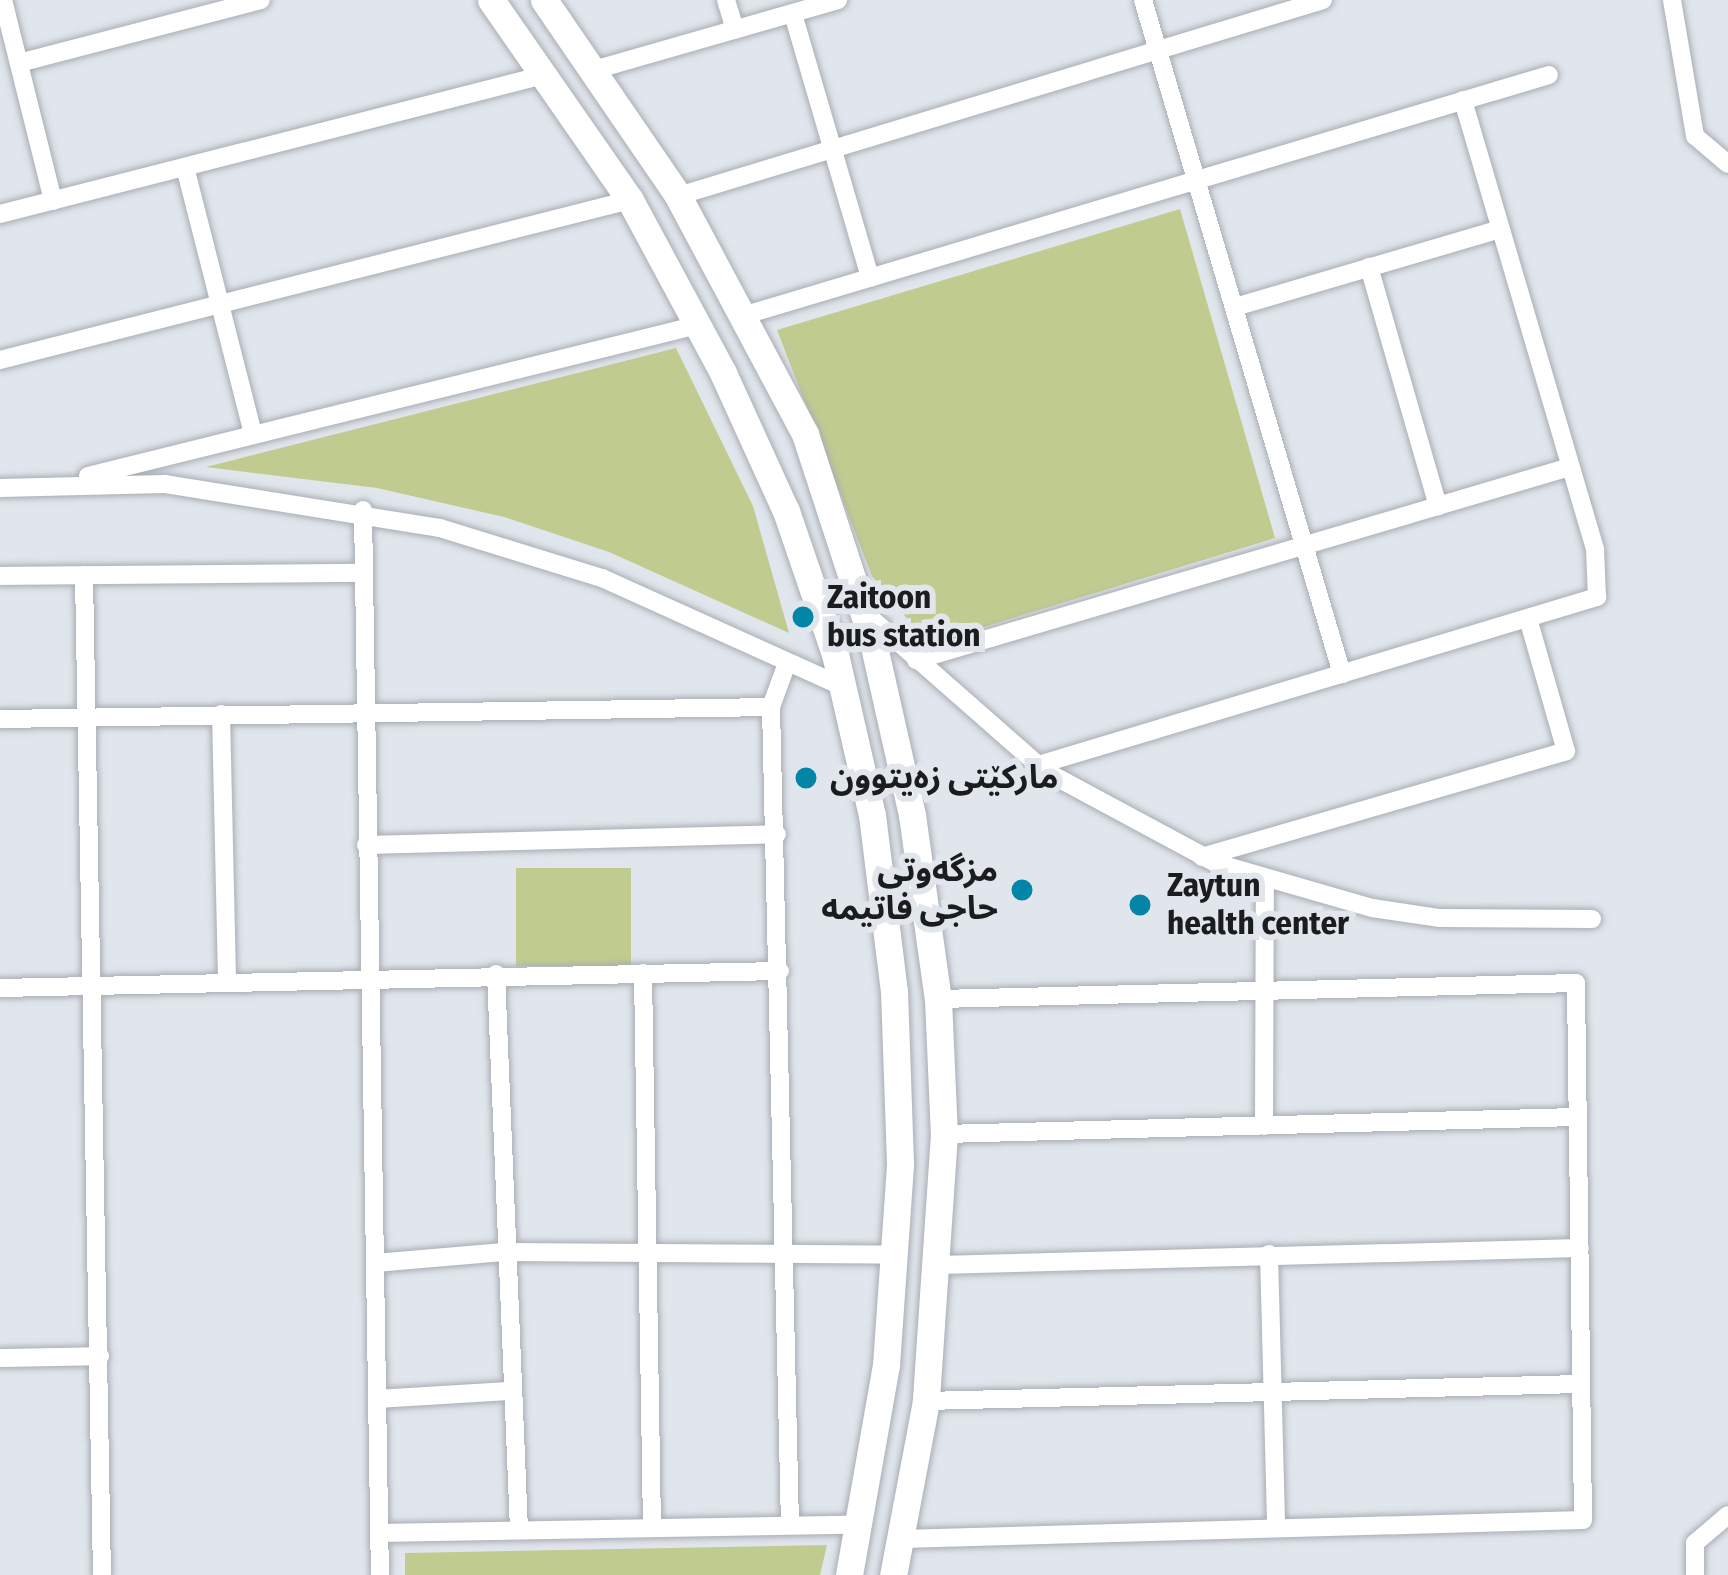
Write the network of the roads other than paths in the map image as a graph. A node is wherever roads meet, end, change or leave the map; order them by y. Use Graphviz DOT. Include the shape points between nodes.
graph roads {
  1 [pos="3,0"];
  2 [pos="261,0"];
  3 [pos="491,0"];
  4 [pos="544,0"];
  5 [pos="726,0"];
  6 [pos="838,0"];
  7 [pos="1144,0"];
  8 [pos="1323,0"];
  9 [pos="1672,0"];
  10 [pos="794,14"];
  11 [pos="735,30"];
  12 [pos="1157,49"];
  13 [pos="19,63"];
  14 [pos="594,70"];
  15 [pos="544,75"];
  16 [pos="1549,75"];
  17 [pos="1463,100"];
  18 [pos="833,148"];
  19 [pos="1728,164"];
  20 [pos="184,167"];
  21 [pos="1197,177"];
  22 [pos="678,196"];
  23 [pos="630,200"];
  24 [pos="53,201"];
  25 [pos="0,214"];
  26 [pos="1500,229"];
  27 [pos="1369,268"];
  28 [pos="870,278"];
  29 [pos="219,305"];
  30 [pos="1235,307"];
  31 [pos="742,316"];
  32 [pos="698,325"];
  33 [pos="0,360"];
  34 [pos="254,434"];
  35 [pos="805,434"];
  36 [pos="759,452"];
  37 [pos="1570,467"];
  38 [pos="54,484"];
  39 [pos="0,488"];
  40 [pos="1438,506"];
  41 [pos="363,510"];
  42 [pos="1304,545"];
  43 [pos="360,573"];
  44 [pos="84,575"];
  45 [pos="0,577"];
  46 [pos="864,612"];
  47 [pos="1529,622"];
  48 [pos="916,660"];
  49 [pos="787,663"];
  50 [pos="1342,674"];
  51 [pos="841,686"];
  52 [pos="771,707"];
  53 [pos="362,711"];
  54 [pos="221,714"];
  55 [pos="83,717"];
  56 [pos="0,719"];
  57 [pos="1038,765"];
  58 [pos="777,834"];
  59 [pos="366,845"];
  60 [pos="1202,857"];
  61 [pos="1265,881"];
  62 [pos="1592,919"];
  63 [pos="780,971"];
  64 [pos="643,973"];
  65 [pos="496,974"];
  66 [pos="368,979"];
  67 [pos="227,980"];
  68 [pos="90,985"];
  69 [pos="0,988"];
  70 [pos="1264,992"];
  71 [pos="938,999"];
  72 [pos="1578,1117"];
  73 [pos="1264,1126"];
  74 [pos="944,1134"];
  75 [pos="1580,1248"];
  76 [pos="784,1251"];
  77 [pos="504,1252"];
  78 [pos="647,1252"];
  79 [pos="1269,1254"];
  80 [pos="896,1256"];
  81 [pos="375,1263"];
  82 [pos="939,1265"];
  83 [pos="100,1356"];
  84 [pos="0,1358"];
  85 [pos="1581,1384"];
  86 [pos="508,1391"];
  87 [pos="1273,1394"];
  88 [pos="377,1399"];
  89 [pos="926,1402"];
  90 [pos="872,1466"];
  91 [pos="915,1471"];
  92 [pos="1728,1515"];
  93 [pos="1276,1523"];
  94 [pos="790,1525"];
  95 [pos="862,1525"];
  96 [pos="652,1528"];
  97 [pos="519,1530"];
  98 [pos="379,1533"];
  99 [pos="902,1539"];
  100 [pos="102,1575"];
  101 [pos="380,1575"];
  102 [pos="849,1575"];
  103 [pos="893,1575"];
  104 [pos="1695,1575"];
  1 -- 13 [label="street"];
  2 -- 13 [label="street"];
  3 -- 15 [label="street"];
  4 -- 14 [label="street"];
  5 -- 11 [label="street"];
  6 -- 10 [label="street"];
  7 -- 12 [label="street"];
  8 -- 12 [label="street"];
  9 -- 19 [label="street" via="1695,136"];
  10 -- 11 [label="street"];
  10 -- 18 [label="street"];
  11 -- 14 [label="street"];
  12 -- 18 [label="street"];
  12 -- 21 [label="street"];
  13 -- 24 [label="street"];
  14 -- 22 [label="street"];
  15 -- 20 [label="street"];
  15 -- 23 [label="street"];
  16 -- 17 [label="street"];
  17 -- 21 [label="street"];
  17 -- 26 [label="street"];
  18 -- 22 [label="street"];
  18 -- 28 [label="street"];
  20 -- 24 [label="street"];
  20 -- 29 [label="street"];
  21 -- 28 [label="street"];
  21 -- 30 [label="street"];
  22 -- 31 [label="street"];
  23 -- 29 [label="street"];
  23 -- 32 [label="street"];
  24 -- 25 [label="street"];
  26 -- 27 [label="street"];
  26 -- 37 [label="street"];
  27 -- 30 [label="street"];
  27 -- 40 [label="street"];
  28 -- 31 [label="street"];
  29 -- 33 [label="street"];
  29 -- 34 [label="street"];
  30 -- 42 [label="street"];
  31 -- 35 [label="street"];
  32 -- 34 [label="street"];
  32 -- 36 [label="street"];
  34 -- 38 [label="street"];
  35 -- 36 [label="street"];
  35 -- 46 [label="street"];
  36 -- 51 [label="street"];
  37 -- 40 [label="street"];
  37 -- 47 [label="street" via="1600,590 1592,602"];
  38 -- 39 [label="street"];
  38 -- 41 [label="street" via="165,484"];
  40 -- 42 [label="street"];
  41 -- 43 [label="street"];
  41 -- 49 [label="street" via="602,578"];
  42 -- 48 [label="street"];
  42 -- 50 [label="street"];
  43 -- 44 [label="street"];
  43 -- 53 [label="street"];
  44 -- 45 [label="street"];
  44 -- 55 [label="street"];
  46 -- 48 [label="street"];
  46 -- 71 [label="street" via="913,815"];
  47 -- 50 [label="street"];
  47 -- 60 [label="street" via="1565,751"];
  48 -- 57 [label="street"];
  49 -- 51 [label="street"];
  49 -- 52 [label="street"];
  50 -- 57 [label="street"];
  51 -- 80 [label="street" via="889,932 898,1069"];
  52 -- 53 [label="street"];
  52 -- 58 [label="street"];
  53 -- 54 [label="street"];
  53 -- 59 [label="street"];
  54 -- 55 [label="street"];
  54 -- 67 [label="street"];
  55 -- 56 [label="street"];
  55 -- 68 [label="street"];
  57 -- 60 [label="street"];
  58 -- 59 [label="street"];
  58 -- 63 [label="street"];
  59 -- 66 [label="street"];
  60 -- 61 [label="street"];
  61 -- 62 [label="street" via="1440,918"];
  61 -- 70 [label="street"];
  63 -- 64 [label="street"];
  63 -- 76 [label="street"];
  64 -- 65 [label="street"];
  64 -- 78 [label="street"];
  65 -- 66 [label="street"];
  65 -- 77 [label="street"];
  66 -- 67 [label="street"];
  66 -- 81 [label="street"];
  67 -- 68 [label="street"];
  68 -- 69 [label="street"];
  68 -- 83 [label="street"];
  70 -- 71 [label="street"];
  70 -- 72 [label="street" via="1576,983"];
  70 -- 73 [label="street"];
  71 -- 74 [label="street"];
  72 -- 73 [label="street"];
  72 -- 75 [label="street"];
  73 -- 74 [label="street"];
  74 -- 82 [label="street"];
  75 -- 79 [label="street"];
  75 -- 85 [label="street"];
  76 -- 78 [label="street"];
  76 -- 80 [label="street"];
  76 -- 94 [label="street"];
  77 -- 78 [label="street"];
  77 -- 81 [label="street"];
  77 -- 86 [label="street"];
  78 -- 96 [label="street"];
  79 -- 82 [label="street"];
  79 -- 87 [label="street"];
  80 -- 90 [label="street"];
  81 -- 88 [label="street"];
  82 -- 89 [label="street"];
  83 -- 84 [label="street"];
  83 -- 100 [label="street"];
  85 -- 87 [label="street"];
  85 -- 93 [label="street" via="1582,1520"];
  86 -- 88 [label="street"];
  86 -- 97 [label="street"];
  87 -- 89 [label="street"];
  87 -- 93 [label="street"];
  88 -- 98 [label="street"];
  89 -- 91 [label="street"];
  90 -- 91 [label="street"];
  90 -- 95 [label="street"];
  91 -- 99 [label="street"];
  92 -- 104 [label="street" via="1695,1543"];
  93 -- 99 [label="street"];
  94 -- 95 [label="street"];
  94 -- 96 [label="street"];
  95 -- 102 [label="street"];
  96 -- 97 [label="street"];
  97 -- 98 [label="street"];
  98 -- 101 [label="street"];
  99 -- 103 [label="street"];
}
